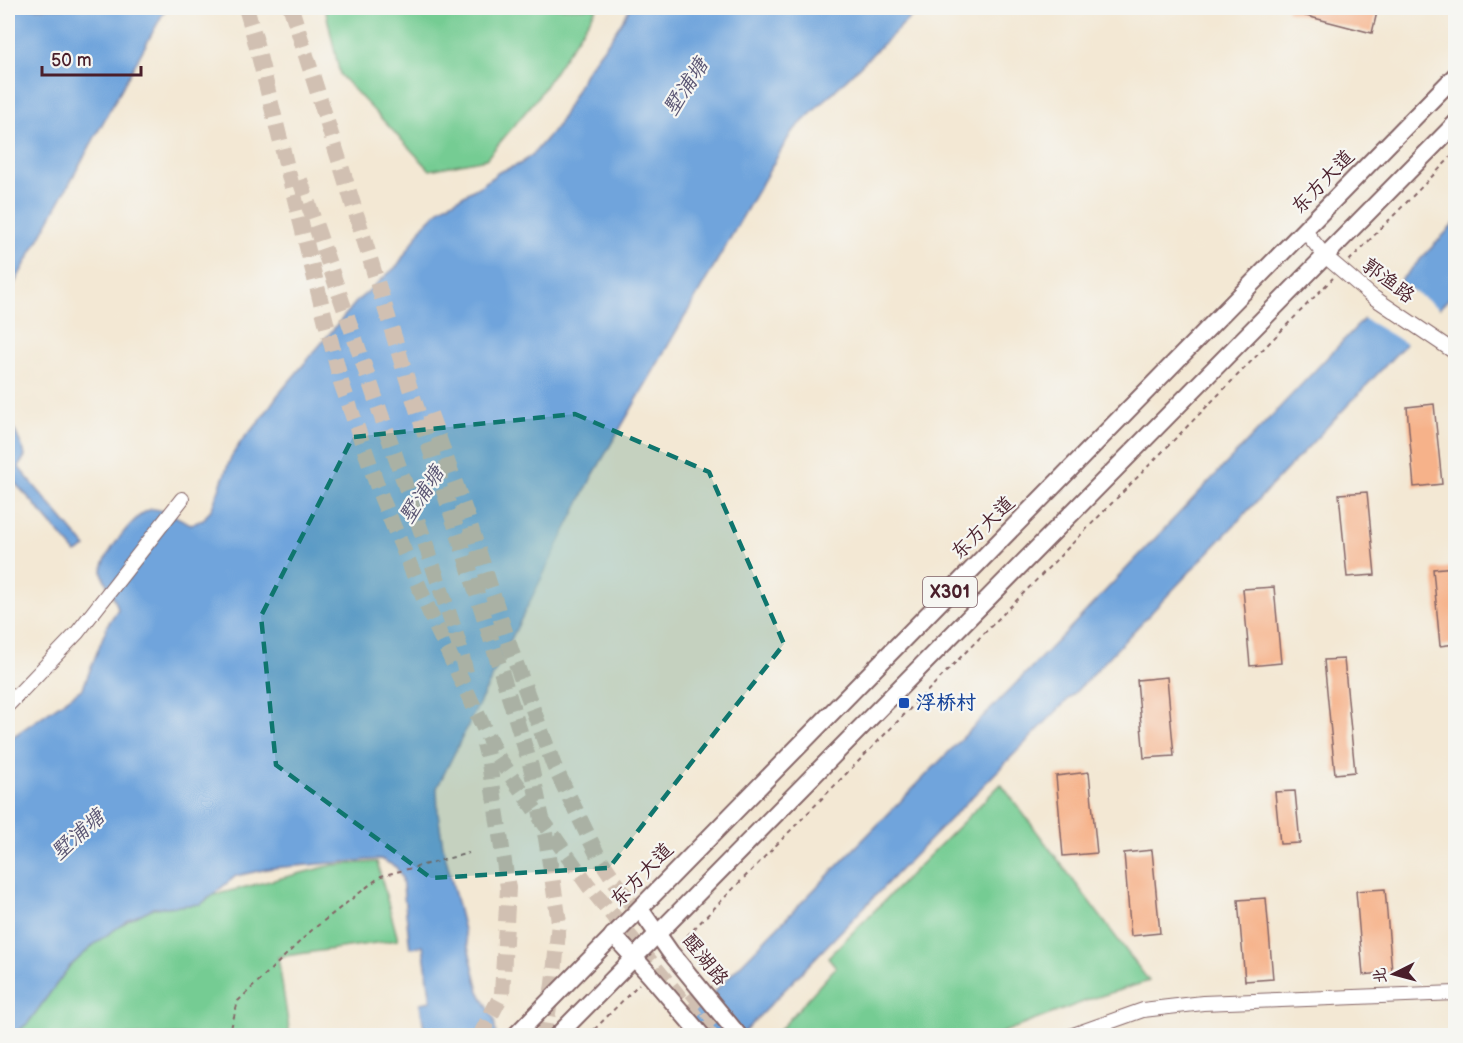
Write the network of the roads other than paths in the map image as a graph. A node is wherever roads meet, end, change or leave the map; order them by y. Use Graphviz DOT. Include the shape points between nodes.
graph roads {
  1 [pos="1455,75"];
  2 [pos="1455,123"];
  3 [pos="1305,231"];
  4 [pos="1325,256"];
  5 [pos="1455,353"];
  6 [pos="180,502"];
  7 [pos="8,705"];
  8 [pos="640,909"];
  9 [pos="658,934"];
  10 [pos="613,935"];
  11 [pos="634,958"];
  12 [pos="1455,993"];
  13 [pos="514,1035"];
  14 [pos="557,1035"];
  15 [pos="702,1035"];
  16 [pos="739,1035"];
  17 [pos="1070,1035"];
  1 -- 3 [label="main road, 东方大道 / X301"];
  2 -- 4 [label="main road, X301"];
  3 -- 4 [label="street, 郭渔路"];
  3 -- 8 [label="main road, 东方大道 / X301"];
  4 -- 5 [label="street, 郭渔路" via="1373,297"];
  4 -- 9 [label="main road, X301"];
  6 -- 7 [label="street" via="76,633"];
  8 -- 9 [label="main road, 醒湖路"];
  8 -- 10 [label="main road, 东方大道 / X301"];
  9 -- 11 [label="main road, X301"];
  9 -- 16 [label="main road, 醒湖路"];
  10 -- 11 [label="main road"];
  10 -- 13 [label="main road, 东方大道 / X301"];
  11 -- 14 [label="main road, X301"];
  11 -- 15 [label="main road"];
  12 -- 17 [label="street" via="1193,1004 1143,1010"];
}
